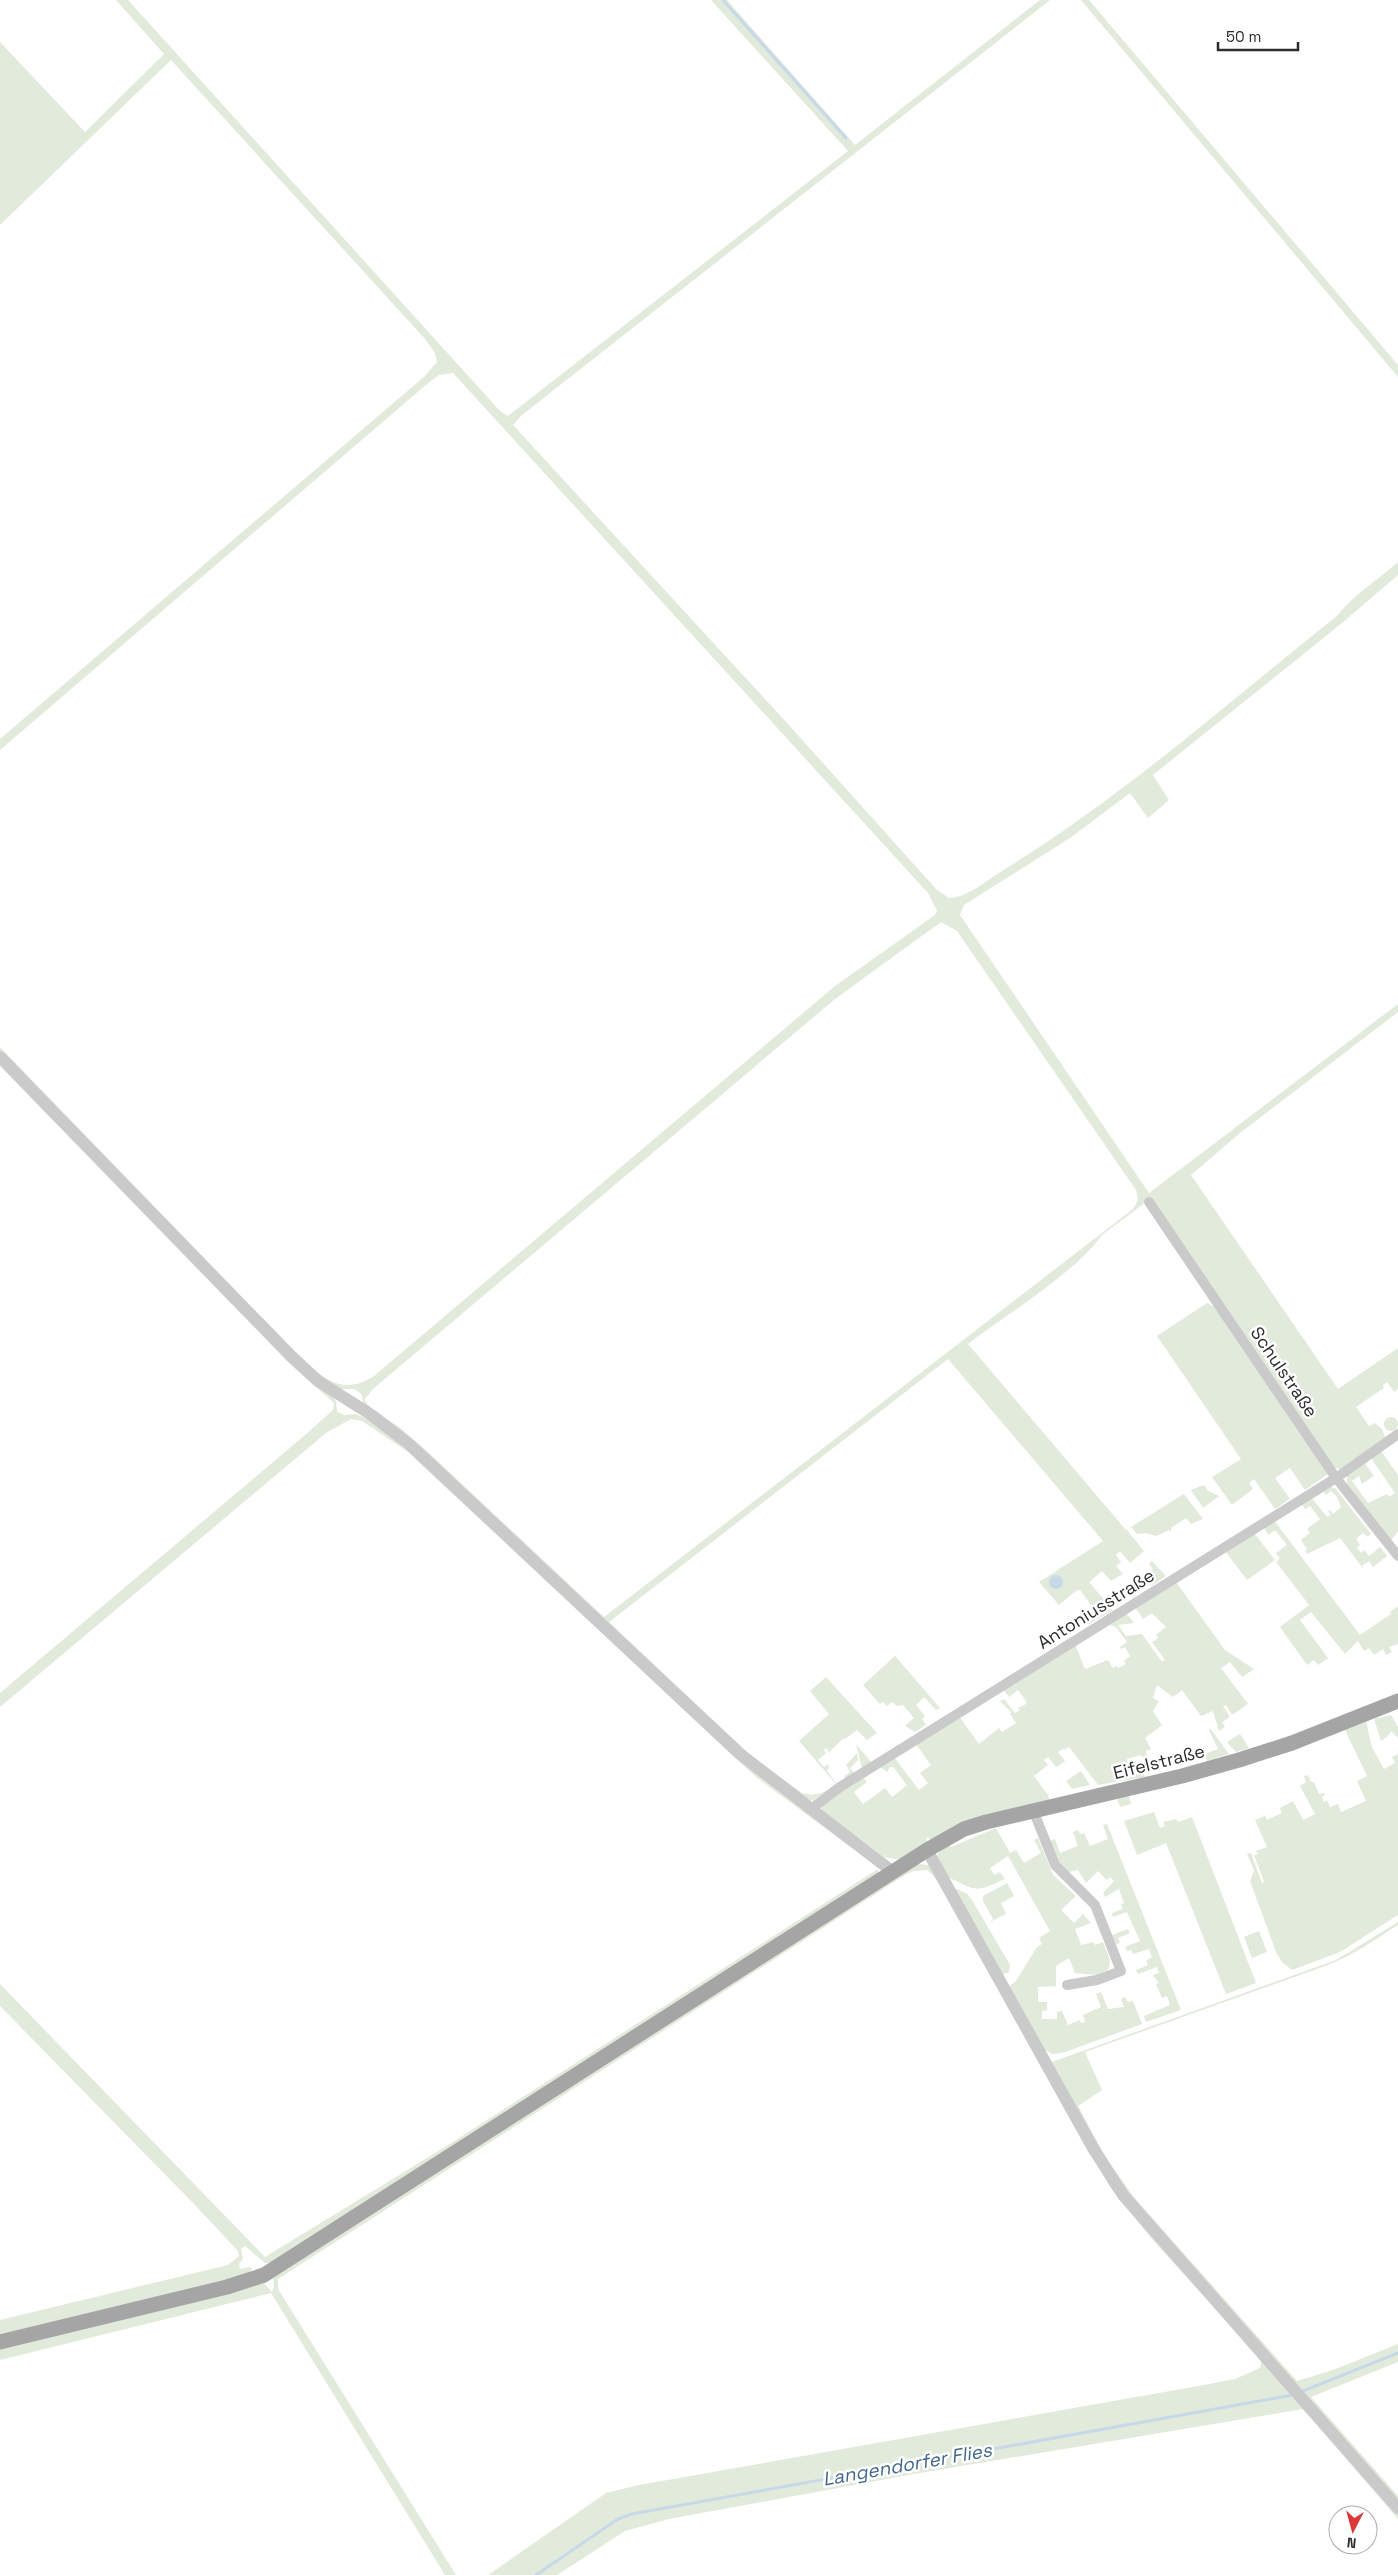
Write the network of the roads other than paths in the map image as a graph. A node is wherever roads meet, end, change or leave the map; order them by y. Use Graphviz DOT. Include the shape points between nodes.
graph roads {
  1 [pos="0,1057"];
  2 [pos="1149,1202"];
  3 [pos="1398,1434"];
  4 [pos="1336,1478"];
  5 [pos="1398,1556"];
  6 [pos="1398,1701"];
  7 [pos="811,1809"];
  8 [pos="1032,1810"];
  9 [pos="927,1850"];
  10 [pos="893,1872"];
  11 [pos="1067,1985"];
  12 [pos="0,2342"];
  13 [pos="1398,2508"];
  1 -- 7 [label="street" via="302,1366 409,1444 734,1748"];
  2 -- 4 [label="street, Schulstraße"];
  3 -- 4 [label="street, Antoniusstraße"];
  4 -- 5 [label="street, Schulstraße"];
  4 -- 7 [label="street, Antoniusstraße" via="833,1791"];
  6 -- 8 [label="main road, Eifelstraße" via="1300,1740 1230,1763"];
  7 -- 10 [label="street"];
  8 -- 9 [label="main road, Eifelstraße" via="964,1829"];
  8 -- 11 [label="street" via="1055,1865 1095,1905 1121,1972"];
  9 -- 10 [label="main road, Eifelstraße"];
  9 -- 13 [label="street" via="1078,2123 1123,2195"];
  10 -- 12 [label="main road, Eifelstraße" via="264,2275 227,2287"];
}
